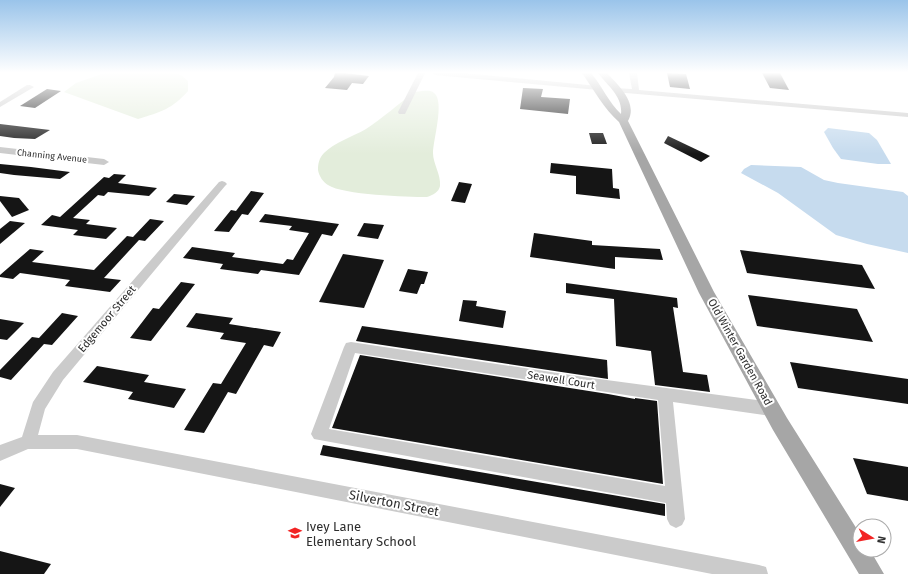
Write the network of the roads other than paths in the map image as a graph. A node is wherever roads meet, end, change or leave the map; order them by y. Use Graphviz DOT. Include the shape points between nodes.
graph roads {
  1 [pos="9,100"];
  2 [pos="408,100"];
  3 [pos="605,100"];
  4 [pos="623,100"];
  5 [pos="728,100"];
  6 [pos="0,105"];
  7 [pos="402,112"];
  8 [pos="908,115"];
  9 [pos="625,119"];
  10 [pos="0,150"];
  11 [pos="104,162"];
  12 [pos="222,184"];
  13 [pos="664,394"];
  14 [pos="771,409"];
  15 [pos="28,442"];
  16 [pos="0,453"];
  17 [pos="674,496"];
  18 [pos="676,519"];
  19 [pos="759,574"];
  20 [pos="872,574"];
  1 -- 6 [label="street"];
  2 -- 7 [label="street"];
  3 -- 9 [label="main road, Old Winter Garden Road" via="612,112"];
  4 -- 9 [label="main road, Old Winter Garden Road" via="628,107"];
  5 -- 8 [label="street"];
  9 -- 14 [label="main road, Old Winter Garden Road" via="707,293"];
  10 -- 11 [label="street, Channing Avenue"];
  12 -- 15 [label="street, Edgemoor Street" via="58,376 38,407"];
  13 -- 14 [label="street, Seawell Court"];
  13 -- 17 [label="street"];
  13 -- 17 [label="street, Seawell Court" via="351,347 319,434"];
  14 -- 20 [label="main road, Old Winter Garden Road"];
  15 -- 16 [label="street"];
  15 -- 19 [label="street, Silverton Street" via="77,442"];
  17 -- 18 [label="street"];
}
